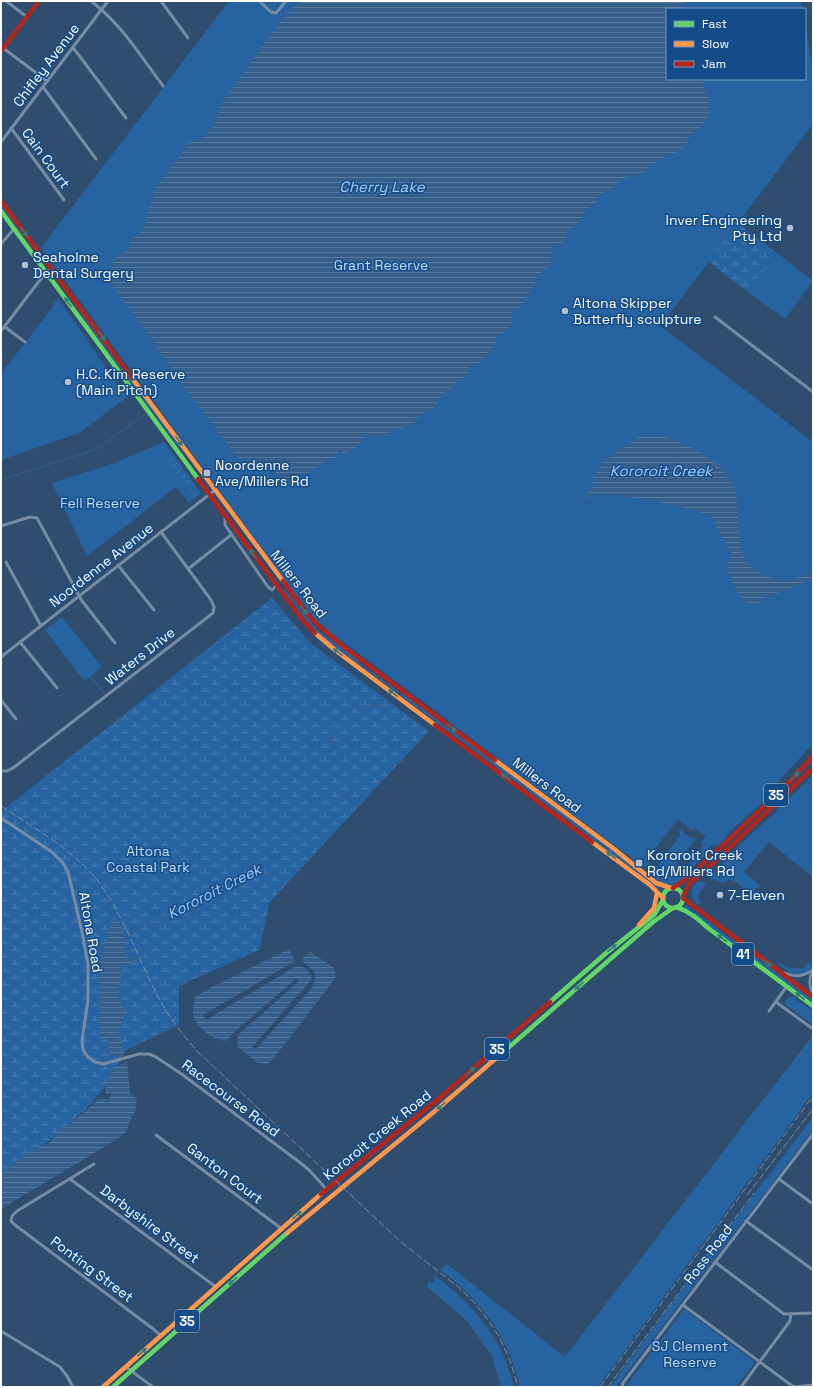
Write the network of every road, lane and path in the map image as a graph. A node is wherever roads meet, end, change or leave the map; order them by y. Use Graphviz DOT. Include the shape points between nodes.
graph roads {
  1 [pos="6,1"];
  2 [pos="39,1"];
  3 [pos="91,1"];
  4 [pos="108,1"];
  5 [pos="161,1"];
  6 [pos="259,1"];
  7 [pos="286,1"];
  8 [pos="102,9"];
  9 [pos="27,17"];
  10 [pos="188,38"];
  11 [pos="73,48"];
  12 [pos="2,50"];
  13 [pos="47,81"];
  14 [pos="163,86"];
  15 [pos="43,87"];
  16 [pos="126,118"];
  17 [pos="11,128"];
  18 [pos="1,142"];
  19 [pos="96,160"];
  20 [pos="64,200"];
  21 [pos="1,201"];
  22 [pos="1,211"];
  23 [pos="14,229"];
  24 [pos="1,244"];
  25 [pos="52,268"];
  26 [pos="46,273"];
  27 [pos="715,317"];
  28 [pos="5,327"];
  29 [pos="1,331"];
  30 [pos="25,342"];
  31 [pos="813,392"];
  32 [pos="215,490"];
  33 [pos="209,495"];
  34 [pos="225,516"];
  35 [pos="1,526"];
  36 [pos="161,532"];
  37 [pos="231,535"];
  38 [pos="6,562"];
  39 [pos="118,566"];
  40 [pos="188,569"];
  41 [pos="282,581"];
  42 [pos="276,586"];
  43 [pos="80,596"];
  44 [pos="154,610"];
  45 [pos="41,626"];
  46 [pos="20,642"];
  47 [pos="115,643"];
  48 [pos="1,657"];
  49 [pos="57,688"];
  50 [pos="1,700"];
  51 [pos="16,720"];
  52 [pos="813,756"];
  53 [pos="813,768"];
  54 [pos="1,771"];
  55 [pos="1,818"];
  56 [pos="672,888"];
  57 [pos="657,893"];
  58 [pos="683,897"];
  59 [pos="663,899"];
  60 [pos="675,908"];
  61 [pos="638,926"];
  62 [pos="623,938"];
  63 [pos="631,941"];
  64 [pos="777,970"];
  65 [pos="813,970"];
  66 [pos="787,986"];
  67 [pos="813,994"];
  68 [pos="813,997"];
  69 [pos="551,1001"];
  70 [pos="776,1002"];
  71 [pos="556,1006"];
  72 [pos="813,1006"];
  73 [pos="769,1011"];
  74 [pos="813,1029"];
  75 [pos="110,1063"];
  76 [pos="156,1135"];
  77 [pos="812,1137"];
  78 [pos="366,1157"];
  79 [pos="358,1163"];
  80 [pos="371,1163"];
  81 [pos="94,1164"];
  82 [pos="363,1169"];
  83 [pos="70,1179"];
  84 [pos="779,1179"];
  85 [pos="327,1190"];
  86 [pos="813,1204"];
  87 [pos="746,1221"];
  88 [pos="282,1229"];
  89 [pos="287,1233"];
  90 [pos="257,1250"];
  91 [pos="262,1255"];
  92 [pos="715,1262"];
  93 [pos="813,1270"];
  94 [pos="216,1287"];
  95 [pos="220,1292"];
  96 [pos="683,1305"];
  97 [pos="813,1313"];
  98 [pos="791,1314"];
  99 [pos="1,1330"];
  100 [pos="161,1336"];
  101 [pos="759,1362"];
  102 [pos="126,1366"];
  103 [pos="131,1371"];
  104 [pos="813,1385"];
  105 [pos="73,1387"];
  106 [pos="103,1387"];
  107 [pos="113,1387"];
  108 [pos="153,1387"];
  109 [pos="622,1387"];
  110 [pos="741,1387"];
  1 -- 9 [label="street"];
  2 -- 9 [label="main road"];
  3 -- 8 [label="street"];
  4 -- 8 [label="street, Chifley Avenue"];
  5 -- 10 [label="street"];
  6 -- 7 [label="street" via="271,12 276,13"];
  8 -- 11 [label="street, Chifley Avenue"];
  8 -- 14 [label="street" via="119,26"];
  9 -- 12 [label="main road"];
  11 -- 13 [label="street, Chifley Avenue"];
  11 -- 16 [label="street"];
  12 -- 13 [label="street"];
  13 -- 15 [label="street, Chifley Avenue"];
  15 -- 17 [label="street, Chifley Avenue"];
  15 -- 19 [label="street"];
  17 -- 18 [label="street, Chifley Avenue"];
  17 -- 20 [label="street, Cain Court"];
  21 -- 25 [label="main road, Millers Road, one-way"];
  22 -- 23 [label="main road, Millers Road"];
  23 -- 24 [label="street"];
  23 -- 26 [label="main road, Millers Road"];
  25 -- 26 [label="street"];
  25 -- 32 [label="main road, Millers Road, one-way"];
  26 -- 28 [label="street"];
  33 -- 26 [label="main road, Millers Road, one-way"];
  27 -- 31 [label="street"];
  28 -- 29 [label="street"];
  28 -- 30 [label="street"];
  32 -- 33 [label="street, Noordenne Avenue"];
  32 -- 41 [label="main road, Millers Road"];
  33 -- 34 [label="main road, Millers Road"];
  33 -- 36 [label="street, Noordenne Avenue"];
  34 -- 37 [label="street" via="225,525"];
  42 -- 34 [label="main road, Millers Road, one-way"];
  35 -- 43 [label="street" via="30,517 37,518"];
  36 -- 39 [label="street, Noordenne Avenue"];
  36 -- 40 [label="street, Waters Drive"];
  37 -- 40 [label="street"];
  37 -- 42 [label="street" via="268,587 272,590"];
  38 -- 45 [label="street"];
  39 -- 43 [label="street, Noordenne Avenue"];
  39 -- 44 [label="street"];
  40 -- 54 [label="street, Waters Drive" via="211,600 214,607 212,613 13,768"];
  41 -- 42 [label="main road"];
  41 -- 56 [label="main road, Millers Road, one-way" via="312,620 327,634 656,883"];
  57 -- 42 [label="main road, Millers Road, one-way" via="642,879 314,632"];
  43 -- 45 [label="street, Noordenne Avenue"];
  43 -- 47 [label="street"];
  45 -- 46 [label="street, Noordenne Avenue"];
  46 -- 48 [label="street, Noordenne Avenue"];
  46 -- 49 [label="street"];
  50 -- 51 [label="street"];
  56 -- 52 [label="main road, 35, one-way" via="691,875"];
  53 -- 58 [label="main road, 35" via="690,883"];
  55 -- 75 [label="street, Altona Road" via="52,852 68,872 88,964 88,1000 82,1046 91,1060 99,1064"];
  56 -- 58 [label="main road" via="680,891"];
  56 -- 59 [label="main road, 35" via="664,893"];
  57 -- 59 [label="main road, Millers Road"];
  57 -- 61 [label="main road" via="654,908"];
  58 -- 60 [label="main road, 35" via="681,904"];
  58 -- 64 [label="main road, 41, one-way"];
  59 -- 60 [label="main road" via="667,906"];
  59 -- 61 [label="main road, Kororoit Creek Road / 35" via="655,913"];
  60 -- 63 [label="main road, Kororoit Creek Road / 35" via="660,916"];
  66 -- 60 [label="main road, 41, one-way" via="694,915 684,909"];
  61 -- 62 [label="main road, Kororoit Creek Road / 35"];
  62 -- 63 [label="main road"];
  69 -- 62 [label="main road, Kororoit Creek Road / 35, one-way"];
  63 -- 71 [label="main road, Kororoit Creek Road / 35, one-way"];
  64 -- 65 [label="street" via="796,976 803,976"];
  64 -- 68 [label="main road, 41"];
  65 -- 67 [label="street" via="809,980"];
  66 -- 70 [label="street"];
  72 -- 66 [label="main road, 41, one-way"];
  69 -- 71 [label="main road"];
  78 -- 69 [label="main road, Kororoit Creek Road / 35, one-way" via="442,1096"];
  70 -- 73 [label="street"];
  70 -- 74 [label="street"];
  71 -- 80 [label="main road, Kororoit Creek Road / 35, one-way"];
  75 -- 85 [label="street, Racecourse Road" via="130,1056 153,1056 184,1075 302,1164"];
  76 -- 88 [label="street, Ganton Court"];
  77 -- 84 [label="street, Ross Road"];
  78 -- 79 [label="main road, Kororoit Creek Road / 35"];
  78 -- 80 [label="main road"];
  79 -- 82 [label="main road"];
  79 -- 85 [label="main road, Kororoit Creek Road / 35"];
  80 -- 82 [label="main road, Kororoit Creek Road / 35"];
  81 -- 83 [label="street"];
  82 -- 89 [label="main road, Kororoit Creek Road / 35"];
  83 -- 94 [label="street, Darbyshire Street"];
  83 -- 100 [label="street, Ponting Street" via="14,1213 12,1222"];
  84 -- 86 [label="street"];
  84 -- 87 [label="street, Ross Road"];
  88 -- 85 [label="main road, Kororoit Creek Road / 35, one-way"];
  87 -- 92 [label="street, Ross Road"];
  87 -- 93 [label="street"];
  88 -- 89 [label="main road"];
  88 -- 90 [label="main road, Kororoit Creek Road / 35"];
  89 -- 91 [label="main road, Kororoit Creek Road / 35"];
  90 -- 91 [label="main road"];
  90 -- 94 [label="main road, Kororoit Creek Road / 35"];
  91 -- 95 [label="main road, Kororoit Creek Road / 35, one-way"];
  92 -- 96 [label="street, Ross Road"];
  92 -- 98 [label="street" via="781,1312"];
  94 -- 95 [label="main road"];
  94 -- 100 [label="main road, Kororoit Creek Road / 35"];
  95 -- 103 [label="main road, Kororoit Creek Road / 35"];
  96 -- 101 [label="street"];
  96 -- 109 [label="street, Ross Road"];
  97 -- 98 [label="street"];
  98 -- 101 [label="street" via="790,1321"];
  99 -- 105 [label="street" via="60,1367"];
  102 -- 100 [label="main road, Kororoit Creek Road / 35, one-way"];
  101 -- 104 [label="street" via="793,1386"];
  101 -- 110 [label="street"];
  102 -- 103 [label="street"];
  102 -- 106 [label="main road, Kororoit Creek Road / 35"];
  103 -- 107 [label="main road, Kororoit Creek Road / 35"];
  103 -- 108 [label="street"];
}
